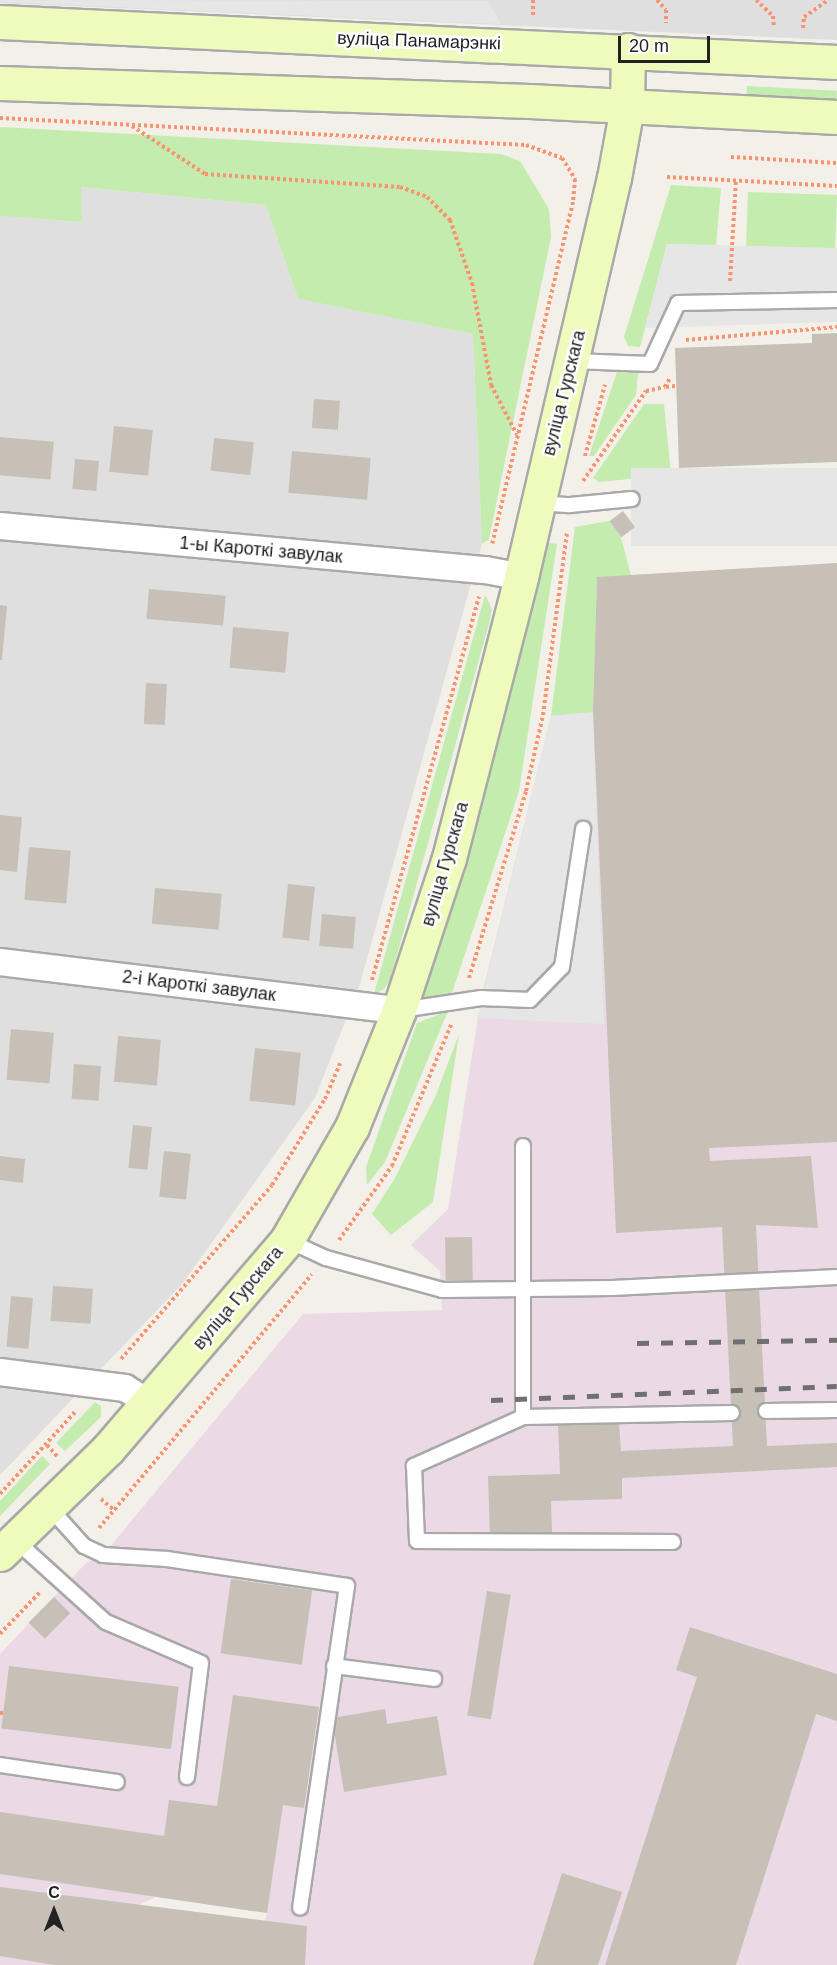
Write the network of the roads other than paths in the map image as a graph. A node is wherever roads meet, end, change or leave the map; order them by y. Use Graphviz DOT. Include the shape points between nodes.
graph roads {
  1 [pos="0,22"];
  2 [pos="627,50"];
  3 [pos="837,62"];
  4 [pos="0,83"];
  5 [pos="627,107"];
  6 [pos="837,117"];
  7 [pos="837,300"];
  8 [pos="573,361"];
  9 [pos="632,498"];
  10 [pos="538,503"];
  11 [pos="0,526"];
  12 [pos="521,577"];
  13 [pos="583,829"];
  14 [pos="0,962"];
  15 [pos="399,1010"];
  16 [pos="523,1146"];
  17 [pos="287,1240"];
  18 [pos="837,1277"];
  19 [pos="522,1289"];
  20 [pos="0,1372"];
  21 [pos="149,1403"];
  22 [pos="837,1410"];
  23 [pos="766,1411"];
  24 [pos="732,1413"];
  25 [pos="523,1417"];
  26 [pos="48,1506"];
  27 [pos="673,1542"];
  28 [pos="7,1546"];
  29 [pos="334,1666"];
  30 [pos="434,1678"];
  31 [pos="0,1765"];
  32 [pos="187,1777"];
  33 [pos="117,1782"];
  34 [pos="300,1908"];
  1 -- 2 [label="main road, вуліца Панамарэнкі"];
  2 -- 3 [label="main road, вуліца Панамарэнкі"];
  2 -- 5 [label="main road, вуліца Гурскага"];
  4 -- 5 [label="main road"];
  5 -- 6 [label="main road"];
  5 -- 8 [label="main road, вуліца Гурскага"];
  7 -- 8 [label="lane" via="678,303 650,364"];
  8 -- 10 [label="main road, вуліца Гурскага"];
  9 -- 10 [label="lane"];
  10 -- 12 [label="main road, вуліца Гурскага"];
  11 -- 12 [label="street, 1-ы Кароткі завулак" via="486,570"];
  12 -- 15 [label="main road, вуліца Гурскага" via="449,858"];
  13 -- 15 [label="lane" via="562,968 530,1000 481,998"];
  14 -- 15 [label="street, 2-і Кароткі завулак"];
  15 -- 17 [label="main road, вуліца Гурскага" via="352,1127"];
  16 -- 19 [label="lane"];
  17 -- 19 [label="lane" via="326,1258 421,1287"];
  17 -- 21 [label="main road, вуліца Гурскага"];
  18 -- 19 [label="lane"];
  19 -- 25 [label="lane"];
  20 -- 21 [label="street" via="125,1388"];
  21 -- 26 [label="main road, вуліца Гурскага"];
  22 -- 23 [label="lane"];
  24 -- 25 [label="lane"];
  25 -- 27 [label="lane" via="414,1466 417,1541"];
  26 -- 28 [label="main road, вуліца Гурскага"];
  26 -- 29 [label="lane" via="84,1546 103,1555 167,1559 347,1586"];
  28 -- 32 [label="lane" via="106,1622 201,1663"];
  29 -- 30 [label="lane"];
  29 -- 34 [label="lane"];
  31 -- 33 [label="lane"];
}
